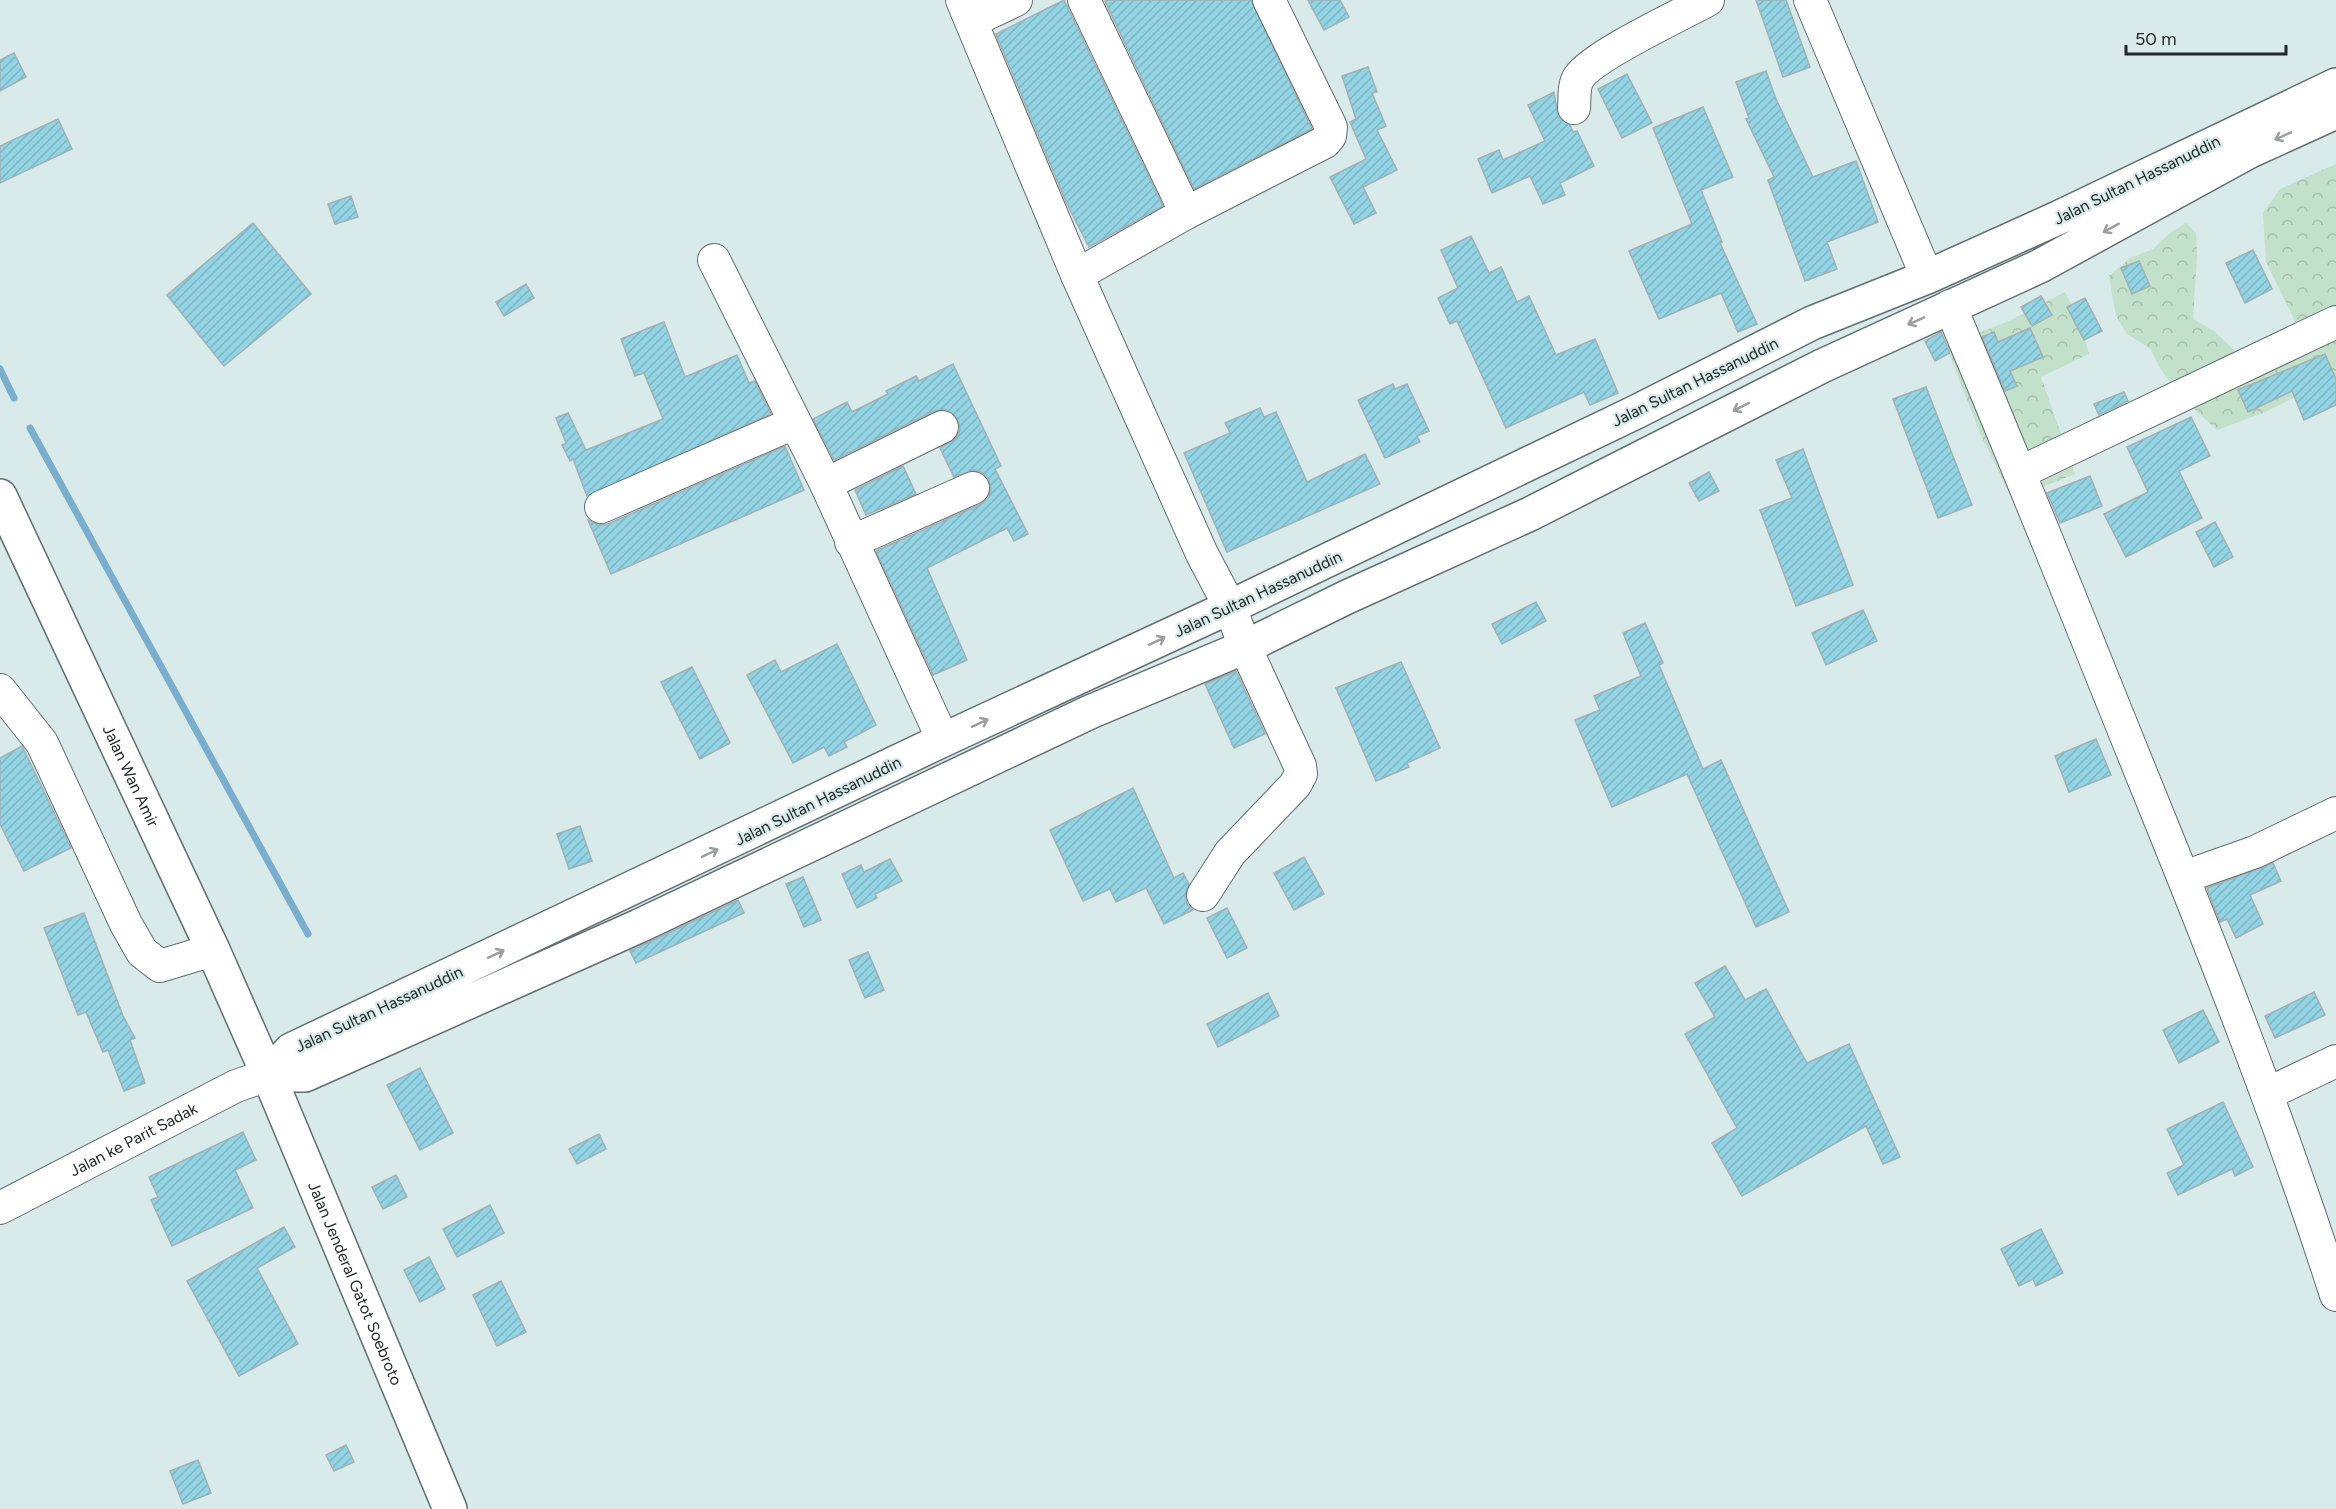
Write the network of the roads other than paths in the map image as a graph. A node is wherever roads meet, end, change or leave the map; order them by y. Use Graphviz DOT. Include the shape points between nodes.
graph roads {
  1 [pos="1016,0"];
  2 [pos="1084,0"];
  3 [pos="1269,0"];
  4 [pos="1708,0"];
  5 [pos="1810,0"];
  6 [pos="967,11"];
  7 [pos="2336,85"];
  8 [pos="1574,108"];
  9 [pos="2336,112"];
  10 [pos="1186,213"];
  11 [pos="2060,217"];
  12 [pos="2073,249"];
  13 [pos="714,260"];
  14 [pos="1077,275"];
  15 [pos="1927,277"];
  16 [pos="1950,306"];
  17 [pos="2336,322"];
  18 [pos="794,423"];
  19 [pos="942,427"];
  20 [pos="2021,472"];
  21 [pos="826,484"];
  22 [pos="973,488"];
  23 [pos="0,496"];
  24 [pos="601,507"];
  25 [pos="851,542"];
  26 [pos="1230,608"];
  27 [pos="1245,647"];
  28 [pos="0,690"];
  29 [pos="943,740"];
  30 [pos="2336,813"];
  31 [pos="674,870"];
  32 [pos="2184,877"];
  33 [pos="622,895"];
  34 [pos="1203,895"];
  35 [pos="692,900"];
  36 [pos="639,926"];
  37 [pos="213,950"];
  38 [pos="2336,1061"];
  39 [pos="264,1067"];
  40 [pos="2267,1094"];
  41 [pos="0,1208"];
  42 [pos="2327,1234"];
  43 [pos="2336,1295"];
  44 [pos="450,1509"];
  1 -- 6 [label="street"];
  2 -- 10 [label="street"];
  3 -- 10 [label="street" via="1331,127 1330,136"];
  4 -- 8 [label="street" via="1619,48 1580,75"];
  5 -- 15 [label="street"];
  6 -- 14 [label="street"];
  7 -- 11 [label="main road, Jalan Sultan Hassanuddin"];
  9 -- 12 [label="main road, Jalan Sultan Hassanuddin, one-way" via="2250,151"];
  10 -- 14 [label="street"];
  11 -- 12 [label="main road"];
  11 -- 15 [label="main road, Jalan Sultan Hassanuddin"];
  12 -- 16 [label="main road, Jalan Sultan Hassanuddin"];
  13 -- 18 [label="street"];
  14 -- 26 [label="street"];
  15 -- 26 [label="main road, Jalan Sultan Hassanuddin" via="1812,323"];
  16 -- 20 [label="street"];
  16 -- 27 [label="main road, Jalan Sultan Hassanuddin, one-way" via="1822,366 1530,514"];
  17 -- 20 [label="street"];
  18 -- 21 [label="street"];
  18 -- 24 [label="street"];
  19 -- 21 [label="street"];
  20 -- 32 [label="street"];
  21 -- 25 [label="street"];
  22 -- 25 [label="street"];
  23 -- 37 [label="main road, Jalan Wan Amir"];
  25 -- 29 [label="street"];
  26 -- 27 [label="street"];
  29 -- 26 [label="main road, Jalan Sultan Hassanuddin, one-way"];
  27 -- 34 [label="street" via="1301,774 1230,854"];
  27 -- 35 [label="main road, Jalan Sultan Hassanuddin" via="1090,712"];
  28 -- 37 [label="street" via="42,743 142,952 160,966"];
  31 -- 29 [label="main road, Jalan Sultan Hassanuddin, one-way"];
  30 -- 32 [label="street" via="2255,852"];
  31 -- 33 [label="main road, Jalan Sultan Hassanuddin"];
  31 -- 35 [label="main road"];
  32 -- 40 [label="street"];
  33 -- 36 [label="main road"];
  39 -- 33 [label="main road, Jalan Sultan Hassanuddin, one-way" via="291,1050"];
  35 -- 36 [label="main road, Jalan Sultan Hassanuddin"];
  36 -- 39 [label="main road, Jalan Sultan Hassanuddin" via="305,1075"];
  37 -- 39 [label="main road, Jalan Wan Amir"];
  38 -- 40 [label="street"];
  39 -- 41 [label="street, Jalan ke Parit Sadak" via="236,1086"];
  39 -- 44 [label="main road, Jalan Jenderal Gatot Soebroto"];
  40 -- 42 [label="street"];
  42 -- 43 [label="street"];
}
